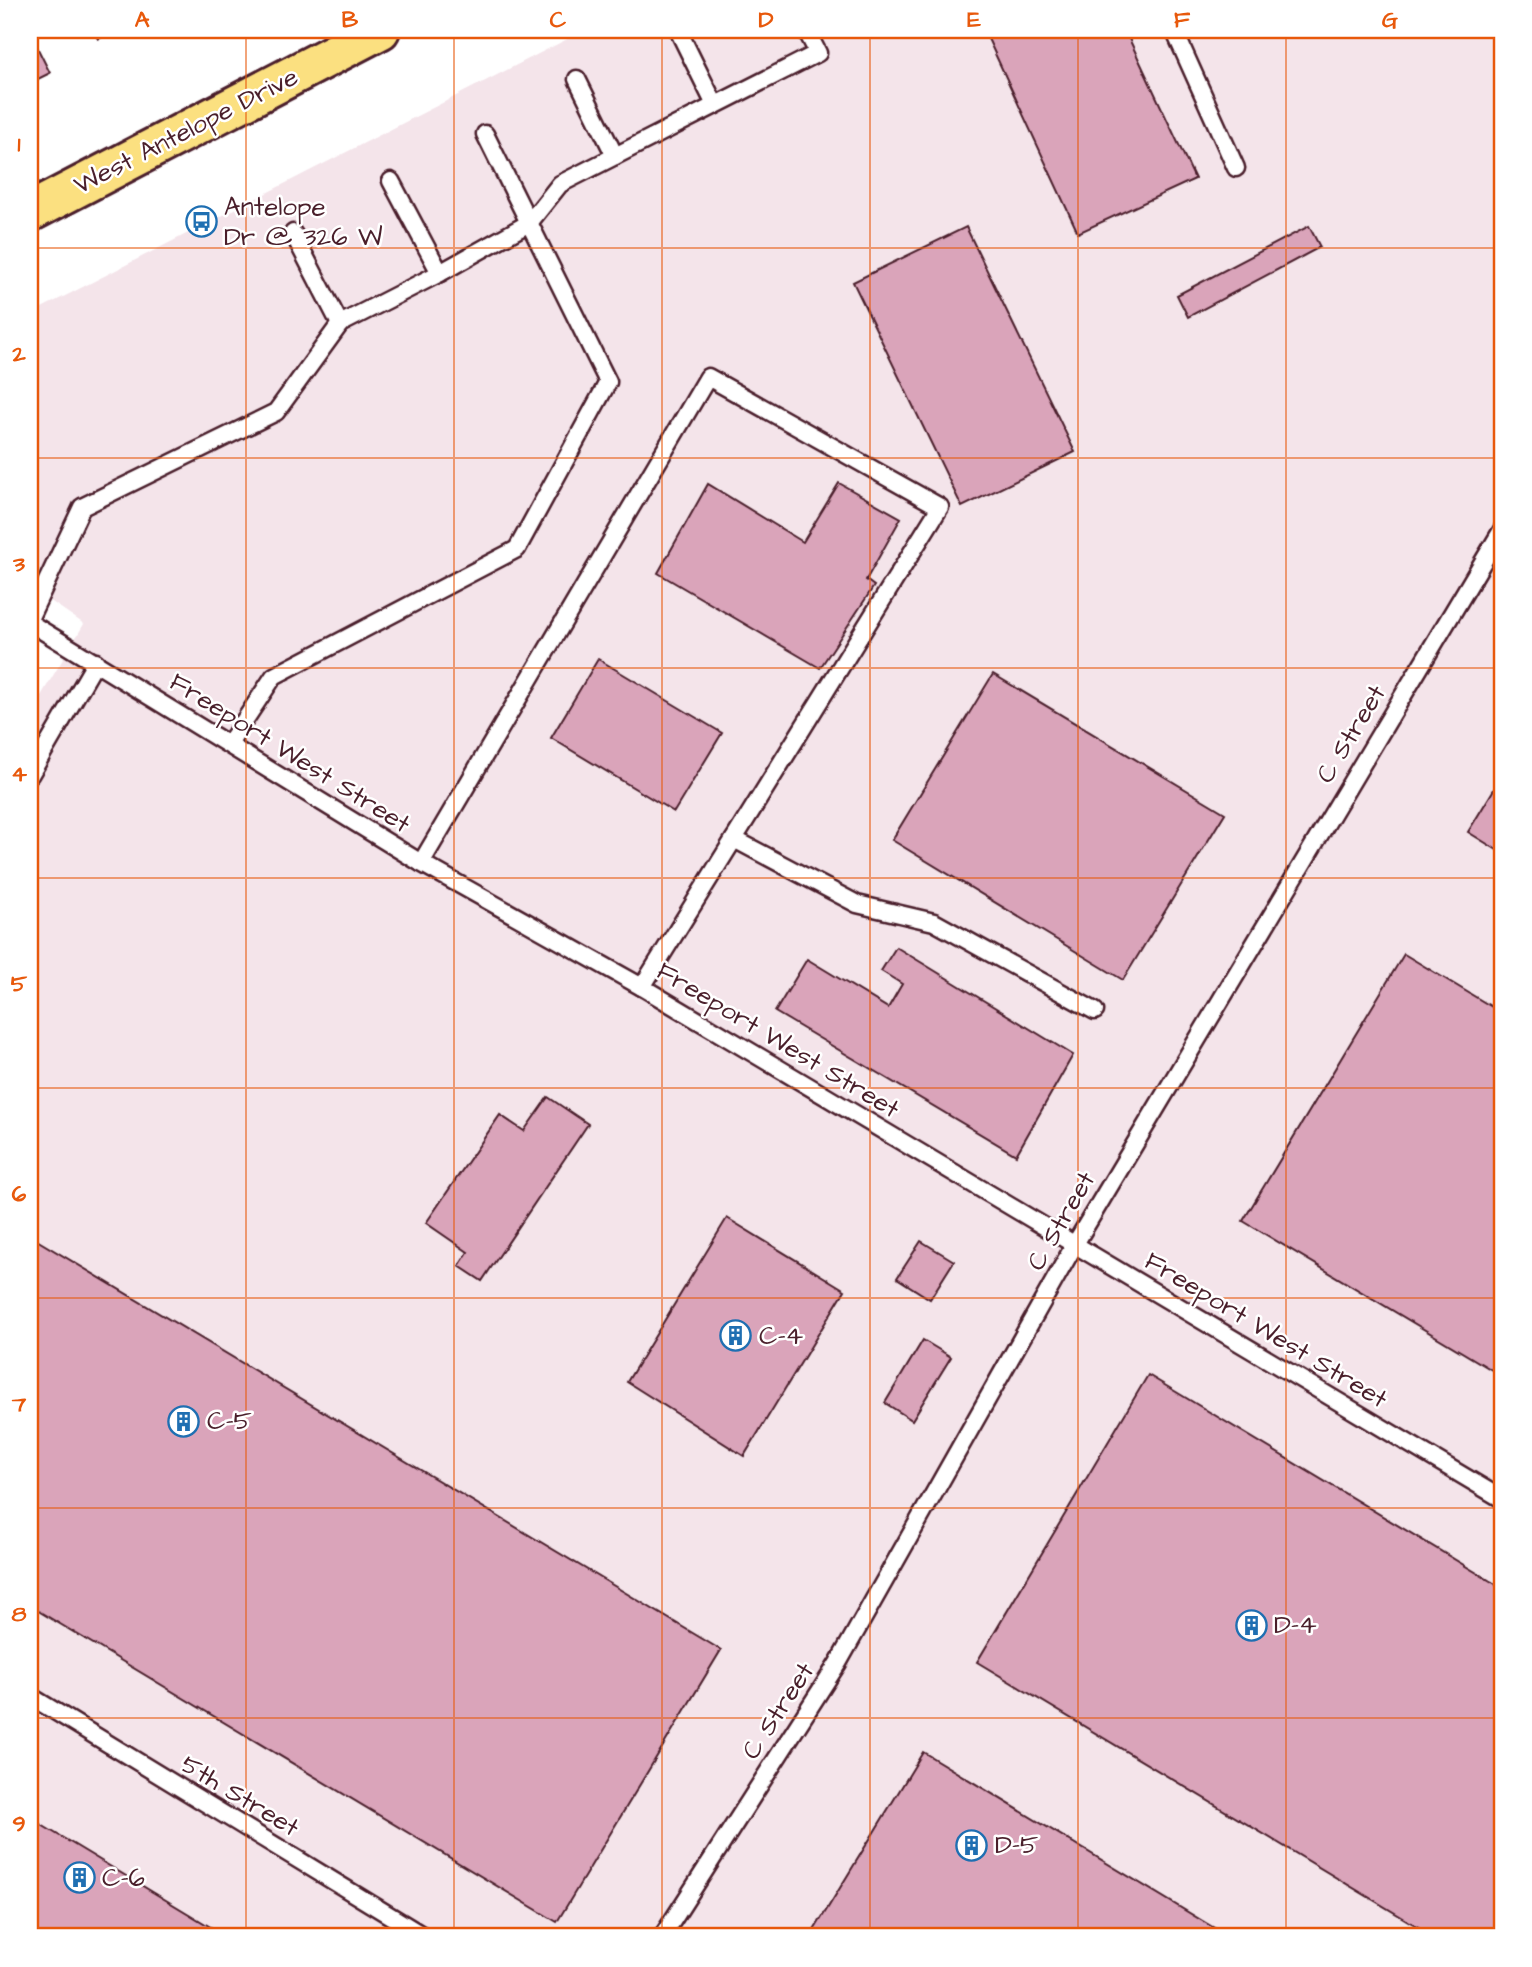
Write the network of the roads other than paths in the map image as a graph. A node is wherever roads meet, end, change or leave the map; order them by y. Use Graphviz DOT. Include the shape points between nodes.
graph roads {
  1 [pos="380,30"];
  2 [pos="678,30"];
  3 [pos="806,30"];
  4 [pos="1174,30"];
  5 [pos="577,79"];
  6 [pos="715,105"];
  7 [pos="485,134"];
  8 [pos="615,156"];
  9 [pos="1236,168"];
  10 [pos="391,181"];
  11 [pos="30,212"];
  12 [pos="529,223"];
  13 [pos="293,233"];
  14 [pos="440,273"];
  15 [pos="340,324"];
  16 [pos="1502,530"];
  17 [pos="30,617"];
  18 [pos="30,623"];
  19 [pos="96,662"];
  20 [pos="229,744"];
  21 [pos="30,775"];
  22 [pos="734,839"];
  23 [pos="421,863"];
  24 [pos="642,987"];
  25 [pos="1095,1011"];
  26 [pos="1075,1244"];
  27 [pos="1502,1499"];
  28 [pos="30,1696"];
  29 [pos="425,1937"];
  30 [pos="662,1937"];
  1 -- 11 [label="main road, West Antelope Drive"];
  2 -- 6 [label="lane"];
  3 -- 6 [label="lane" via="818,53"];
  4 -- 9 [label="lane"];
  5 -- 8 [label="lane"];
  6 -- 8 [label="lane"];
  7 -- 12 [label="lane"];
  8 -- 12 [label="lane" via="559,184"];
  10 -- 14 [label="lane"];
  12 -- 14 [label="lane"];
  12 -- 20 [label="lane" via="608,382 517,549 274,676"];
  13 -- 15 [label="lane"];
  14 -- 15 [label="lane"];
  15 -- 17 [label="lane" via="276,412 82,507"];
  16 -- 26 [label="lane, C Street"];
  18 -- 19 [label="lane, Freeport West Street"];
  19 -- 20 [label="lane, Freeport West Street"];
  19 -- 21 [label="lane"];
  20 -- 23 [label="lane, Freeport West Street"];
  22 -- 23 [label="lane" via="940,507 708,377"];
  22 -- 24 [label="lane"];
  22 -- 25 [label="lane" via="857,904 934,922"];
  23 -- 24 [label="lane, Freeport West Street"];
  24 -- 26 [label="lane, Freeport West Street"];
  26 -- 27 [label="lane, Freeport West Street"];
  26 -- 30 [label="lane, C Street" via="838,1663"];
  28 -- 29 [label="lane, 5th Street"];
}
